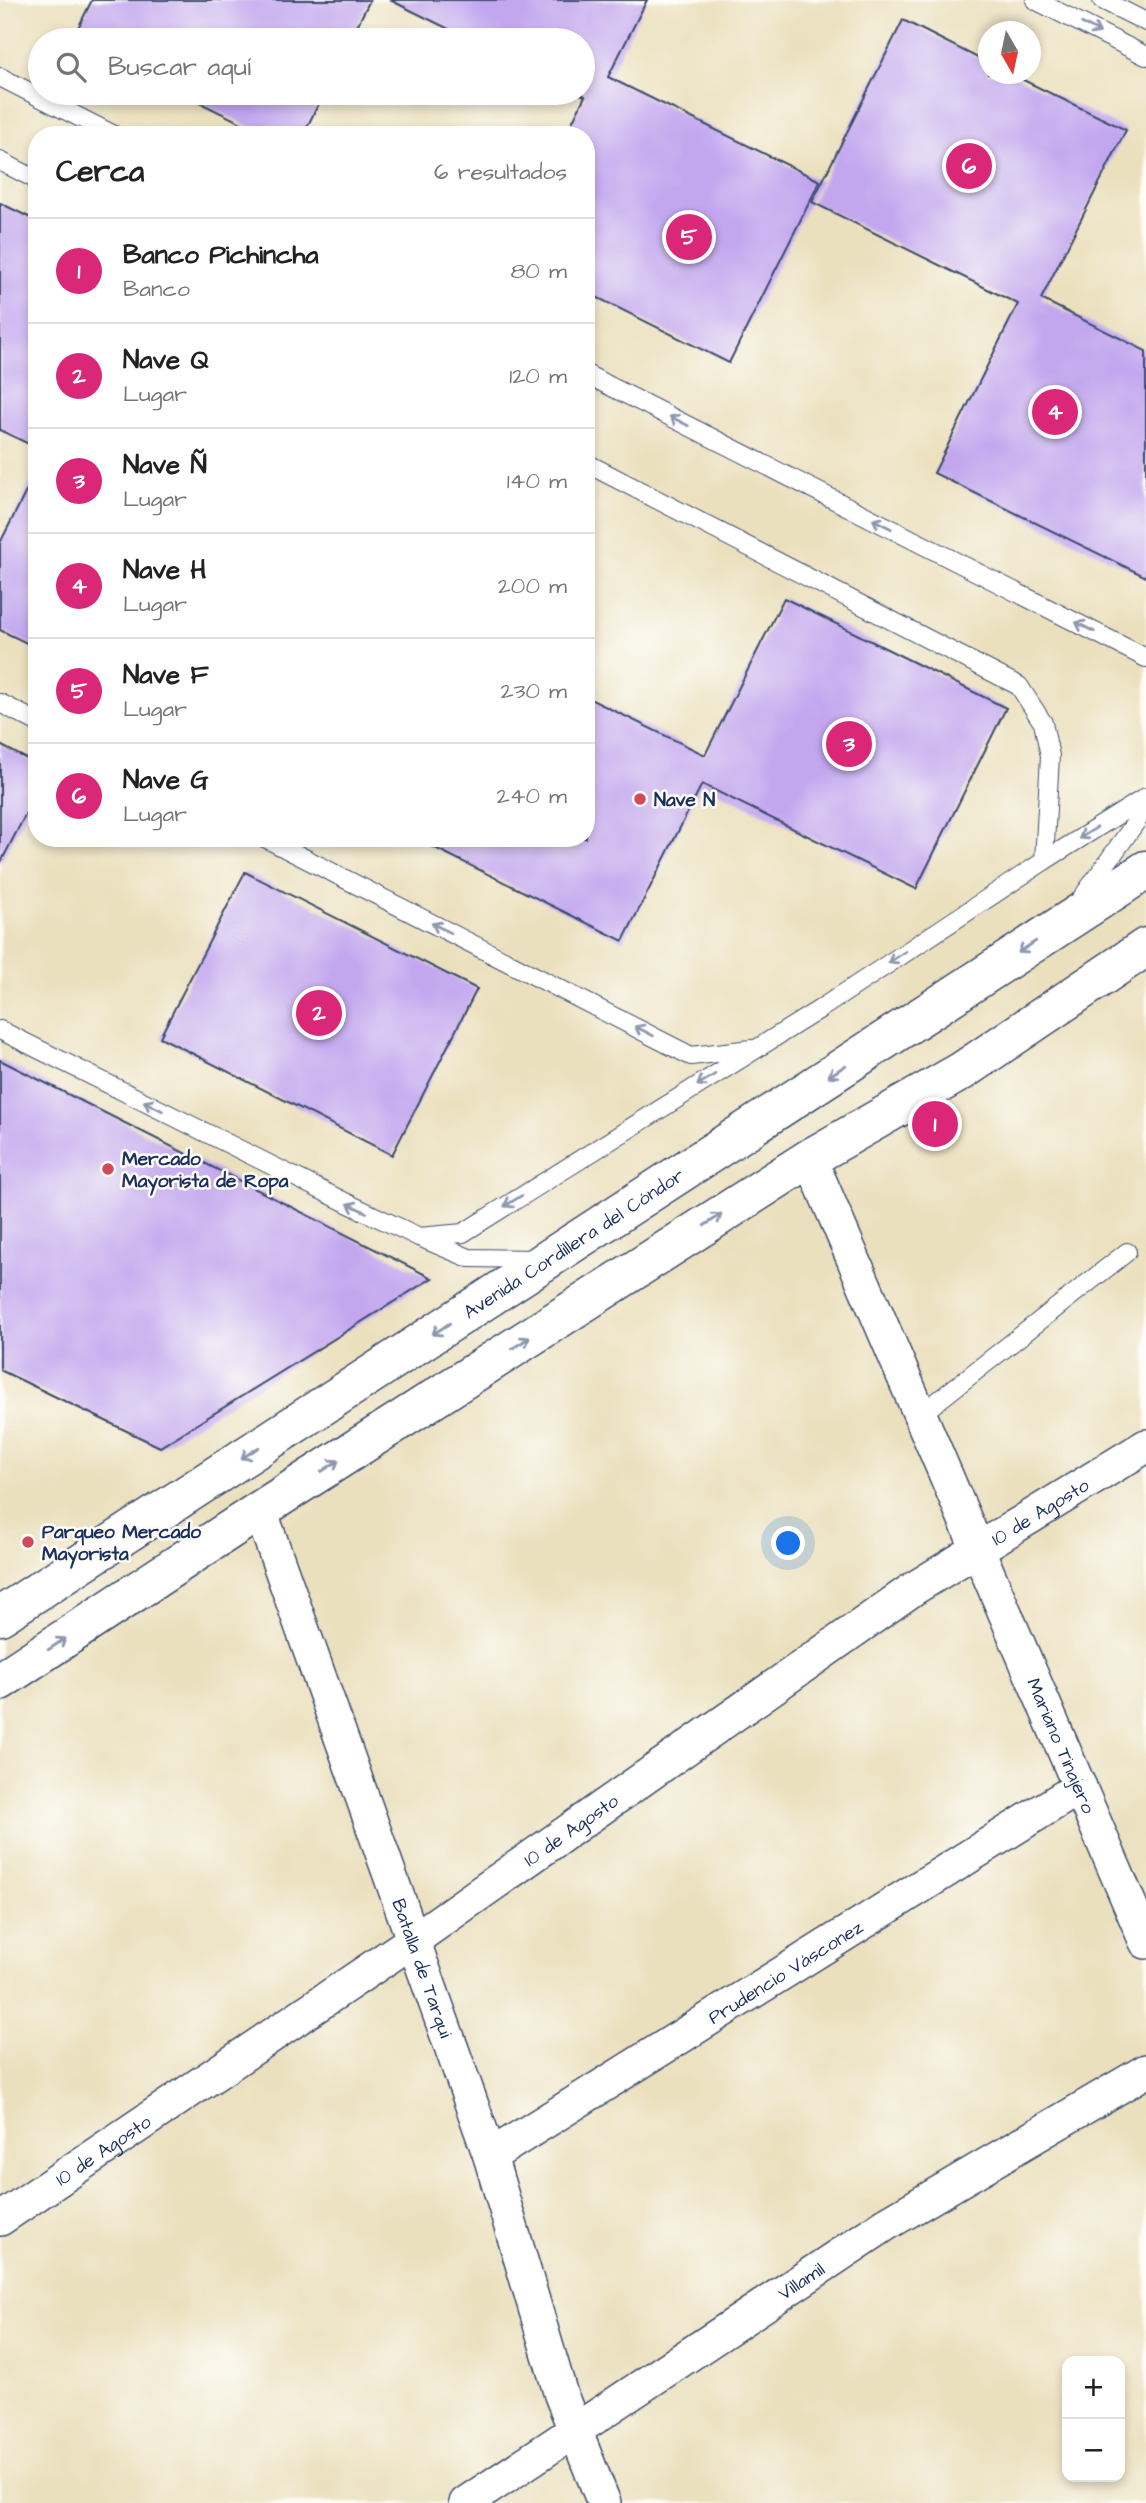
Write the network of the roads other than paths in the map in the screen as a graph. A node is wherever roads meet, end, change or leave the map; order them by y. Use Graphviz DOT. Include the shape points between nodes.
graph roads {
  1 [pos="1035,0"];
  2 [pos="1102,0"];
  3 [pos="1146,22"];
  4 [pos="1146,56"];
  5 [pos="0,77"];
  6 [pos="28,91"];
  7 [pos="55,105"];
  8 [pos="96,126"];
  9 [pos="0,161"];
  10 [pos="28,175"];
  11 [pos="595,379"];
  12 [pos="595,468"];
  13 [pos="1146,658"];
  14 [pos="0,703"];
  15 [pos="28,717"];
  16 [pos="1146,797"];
  17 [pos="1146,808"];
  18 [pos="283,847"];
  19 [pos="1044,861"];
  20 [pos="1146,870"];
  21 [pos="1064,923"];
  22 [pos="1146,947"];
  23 [pos="0,1030"];
  24 [pos="755,1049"];
  25 [pos="810,1158"];
  26 [pos="419,1237"];
  27 [pos="1127,1252"];
  28 [pos="549,1259"];
  29 [pos="920,1415"];
  30 [pos="1146,1446"];
  31 [pos="260,1510"];
  32 [pos="978,1549"];
  33 [pos="0,1616"];
  34 [pos="0,1681"];
  35 [pos="1080,1787"];
  36 [pos="412,1941"];
  37 [pos="1146,1941"];
  38 [pos="1146,2071"];
  39 [pos="490,2156"];
  40 [pos="0,2219"];
  41 [pos="575,2429"];
  42 [pos="466,2503"];
  43 [pos="604,2503"];
  1 -- 4 [label="lane, one-way"];
  2 -- 3 [label="lane"];
  5 -- 6 [label="lane"];
  7 -- 8 [label="lane"];
  9 -- 10 [label="lane"];
  13 -- 11 [label="lane, one-way"];
  12 -- 19 [label="lane" via="1019,686 1043,723 1050,757"];
  14 -- 15 [label="lane"];
  16 -- 19 [label="lane, one-way"];
  17 -- 21 [label="lane"];
  24 -- 18 [label="lane, one-way" via="691,1056"];
  19 -- 24 [label="lane, one-way"];
  20 -- 21 [label="street, Avenida Cordillera del Cóndor"];
  21 -- 28 [label="street, Avenida Cordillera del Cóndor, one-way"];
  22 -- 25 [label="street" via="962,1071"];
  26 -- 23 [label="lane, one-way"];
  24 -- 26 [label="lane, one-way" via="463,1233"];
  25 -- 29 [label="street, Mariano Tinajero"];
  31 -- 25 [label="street, one-way"];
  26 -- 28 [label="lane" via="469,1258"];
  27 -- 29 [label="lane"];
  28 -- 33 [label="street, Avenida Cordillera del Cóndor, one-way"];
  29 -- 32 [label="street, Mariano Tinajero"];
  30 -- 32 [label="street, 10 de Agosto"];
  34 -- 31 [label="street, one-way"];
  31 -- 36 [label="street, Batalla de Tarqui"];
  32 -- 35 [label="street, Mariano Tinajero"];
  32 -- 36 [label="street, 10 de Agosto" via="913,1589"];
  35 -- 37 [label="street, Mariano Tinajero"];
  35 -- 39 [label="street, Prudencio Vásconez"];
  36 -- 39 [label="street, Batalla de Tarqui"];
  36 -- 40 [label="street, 10 de Agosto"];
  38 -- 41 [label="street, Villamil" via="886,2224"];
  39 -- 41 [label="street, Batalla de Tarqui"];
  41 -- 42 [label="street, Villamil"];
  41 -- 43 [label="street, Batalla de Tarqui"];
}
